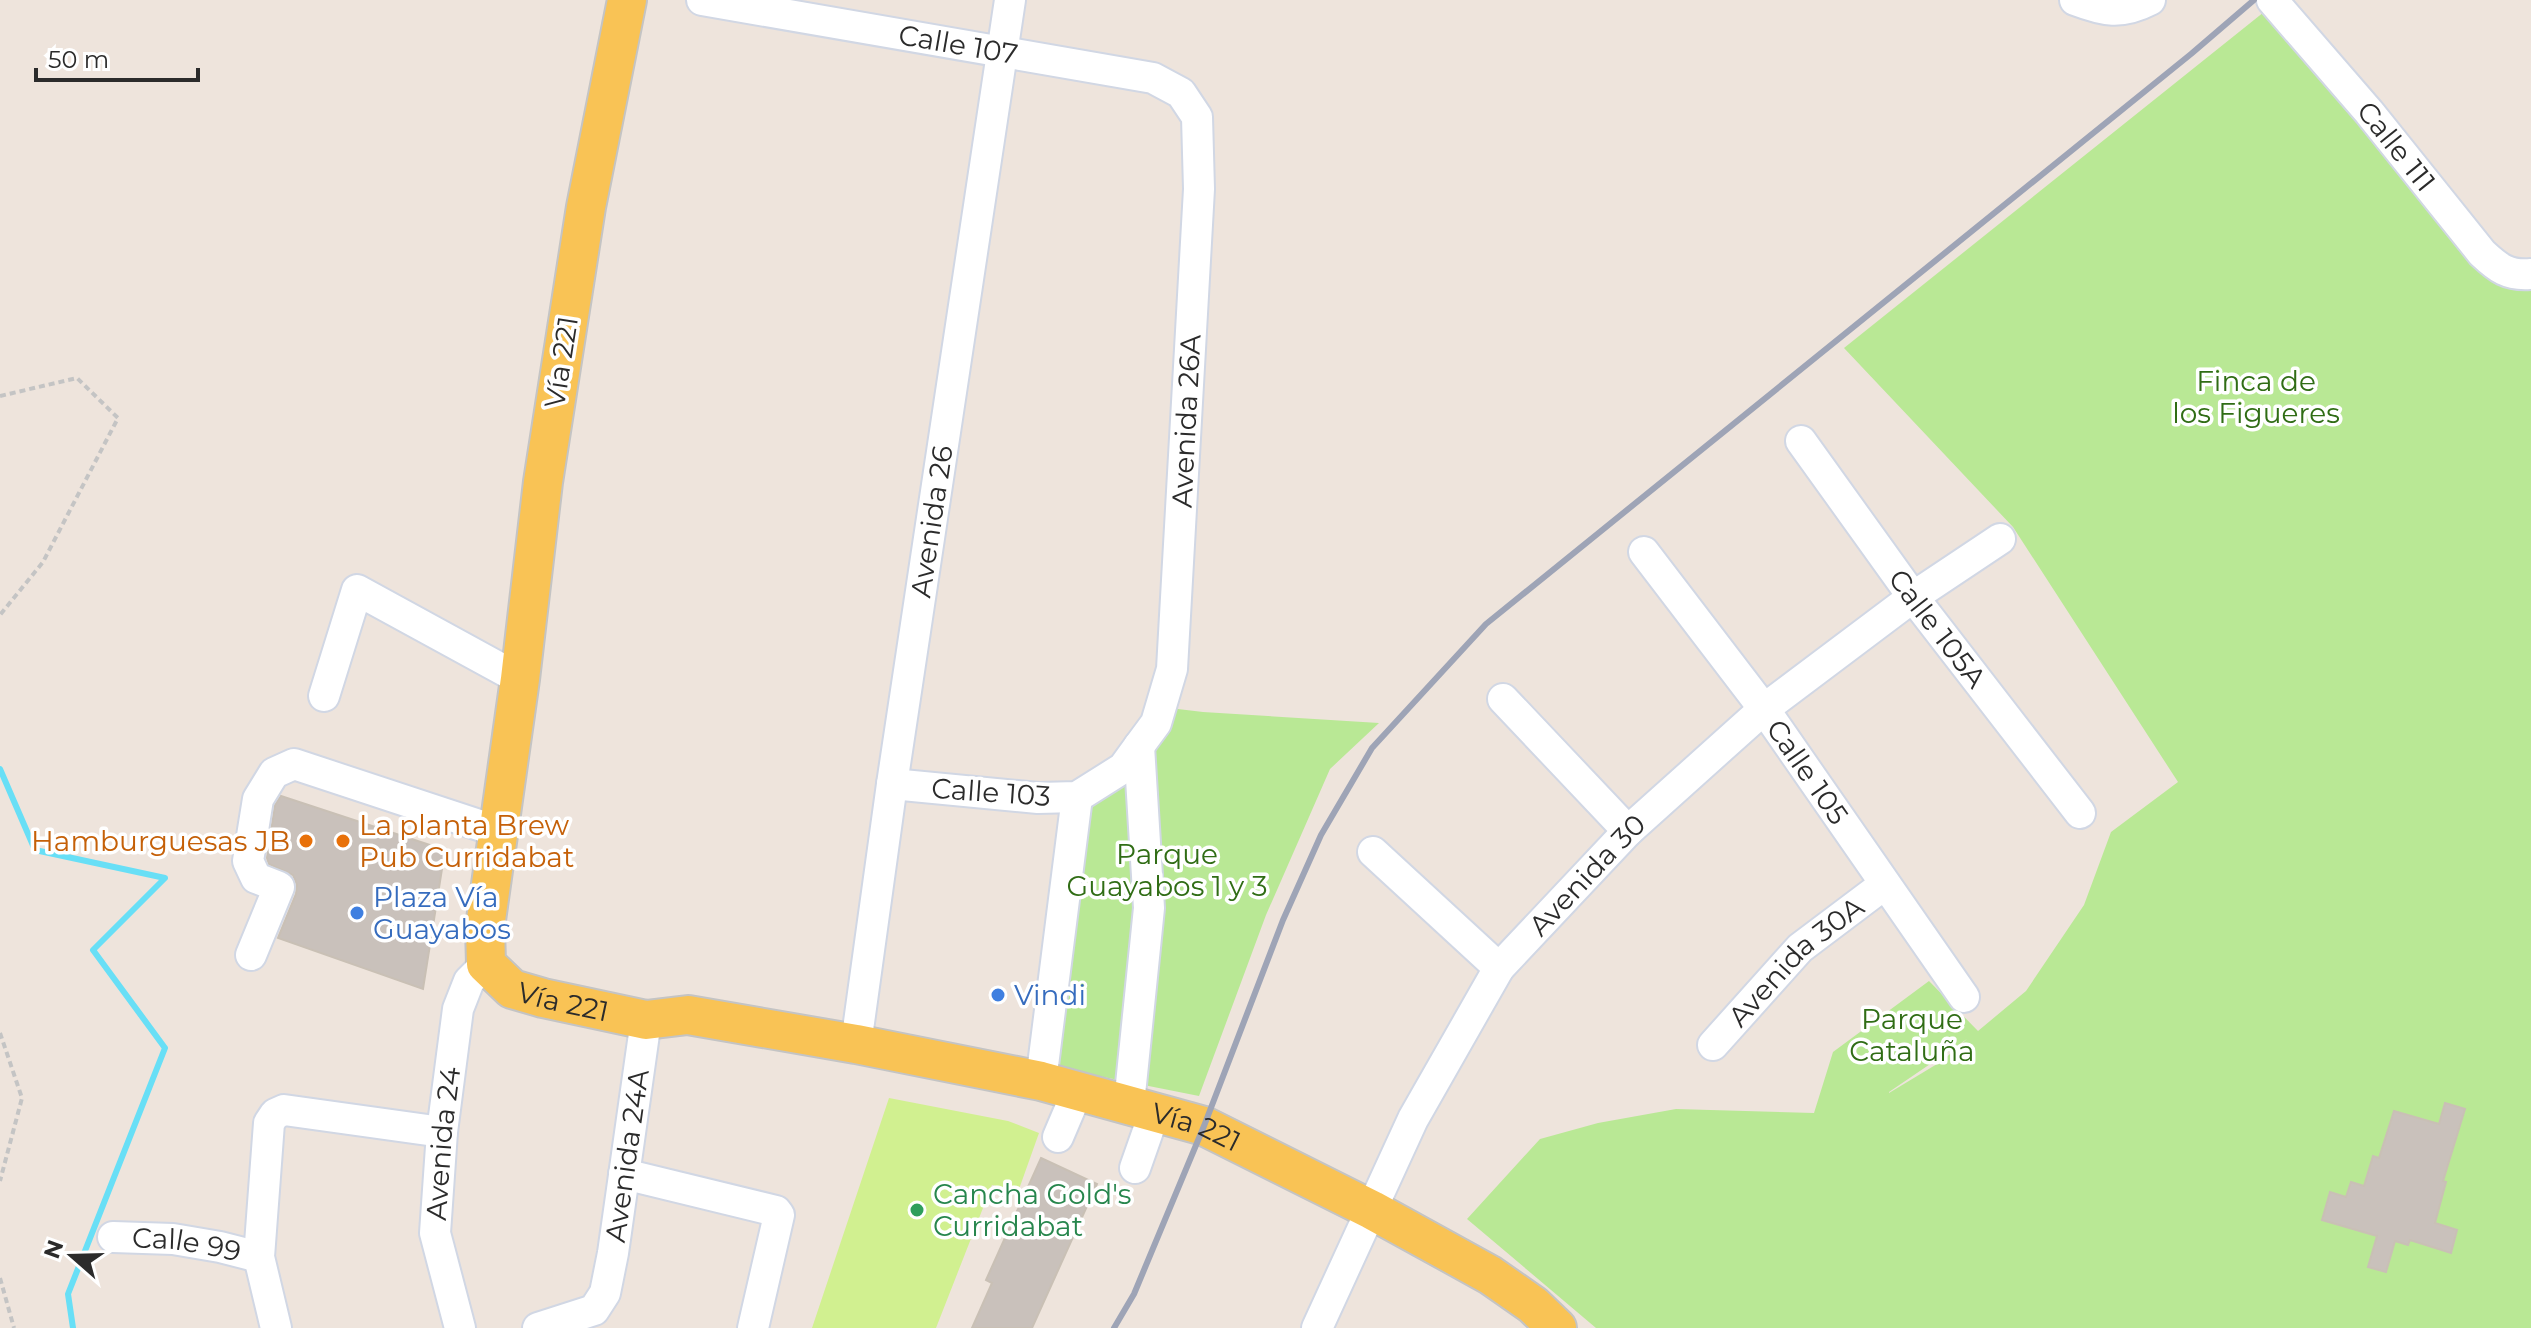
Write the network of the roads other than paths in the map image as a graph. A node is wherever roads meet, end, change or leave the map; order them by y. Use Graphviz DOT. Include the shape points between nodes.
graph roads {
  1 [pos="627,0"];
  2 [pos="702,0"];
  3 [pos="1010,0"];
  4 [pos="2075,0"];
  5 [pos="2150,0"];
  6 [pos="2272,0"];
  7 [pos="1003,51"];
  8 [pos="1197,117"];
  9 [pos="2531,274"];
  10 [pos="1801,441"];
  11 [pos="2000,539"];
  12 [pos="1644,552"];
  13 [pos="1913,597"];
  14 [pos="520,679"];
  15 [pos="324,696"];
  16 [pos="1503,699"];
  17 [pos="1764,709"];
  18 [pos="1148,735"];
  19 [pos="892,784"];
  20 [pos="1077,797"];
  21 [pos="2080,813"];
  22 [pos="497,831"];
  23 [pos="1628,831"];
  24 [pos="1373,852"];
  25 [pos="1885,884"];
  26 [pos="251,955"];
  27 [pos="486,964"];
  28 [pos="1499,968"];
  29 [pos="1964,997"];
  30 [pos="646,1020"];
  31 [pos="856,1044"];
  32 [pos="1713,1045"];
  33 [pos="1041,1081"];
  34 [pos="1078,1090"];
  35 [pos="1142,1107"];
  36 [pos="442,1132"];
  37 [pos="1058,1137"];
  38 [pos="1135,1168"];
  39 [pos="624,1174"];
  40 [pos="1372,1210"];
  41 [pos="113,1237"];
  42 [pos="259,1257"];
  43 [pos="276,1328"];
  44 [pos="460,1328"];
  45 [pos="538,1328"];
  46 [pos="753,1328"];
  47 [pos="1317,1328"];
  48 [pos="1557,1328"];
  1 -- 14 [label="main road, Vía 221" via="579,252 543,482"];
  2 -- 7 [label="street, Calle 107"];
  3 -- 7 [label="street, Avenida 26"];
  4 -- 5 [label="street" via="2117,11"];
  6 -- 9 [label="street, Calle 111" via="2482,253 2500,270"];
  7 -- 8 [label="street, Calle 107" via="1153,78 1181,93"];
  7 -- 19 [label="street, Avenida 26"];
  8 -- 18 [label="street, Avenida 26A" via="1199,189 1172,669"];
  10 -- 13 [label="street, Calle 105A"];
  11 -- 13 [label="street, Avenida 30"];
  12 -- 17 [label="street, Calle 105"];
  13 -- 17 [label="street, Avenida 30"];
  13 -- 21 [label="street, Calle 105A"];
  14 -- 15 [label="street" via="357,590"];
  14 -- 22 [label="main road, Vía 221"];
  16 -- 23 [label="street"];
  17 -- 23 [label="street, Avenida 30"];
  17 -- 25 [label="street, Calle 105"];
  18 -- 20 [label="street, Calle 103" via="1123,768"];
  18 -- 35 [label="street"];
  19 -- 20 [label="street, Calle 103"];
  19 -- 31 [label="street, Avenida 26"];
  20 -- 33 [label="street"];
  22 -- 26 [label="street" via="294,764 274,773 258,799 248,861 256,878 279,887"];
  22 -- 27 [label="main road, Vía 221" via="485,927"];
  23 -- 28 [label="street, Avenida 30"];
  24 -- 28 [label="street"];
  25 -- 29 [label="street, Calle 105"];
  25 -- 32 [label="street, Avenida 30A" via="1800,948"];
  27 -- 30 [label="main road, Vía 221" via="512,989"];
  27 -- 36 [label="street, Avenida 24" via="469,981 458,1009"];
  28 -- 40 [label="street, Avenida 30" via="1413,1119"];
  30 -- 31 [label="main road, Vía 221" via="688,1015"];
  30 -- 39 [label="street, Avenida 24A"];
  31 -- 33 [label="main road, Vía 221"];
  33 -- 34 [label="main road, Vía 221"];
  34 -- 35 [label="main road, Vía 221"];
  34 -- 37 [label="street"];
  35 -- 38 [label="street"];
  35 -- 40 [label="main road, Vía 221" via="1204,1126"];
  36 -- 42 [label="street" via="284,1110 275,1114 269,1123"];
  36 -- 44 [label="street, Avenida 24" via="435,1233"];
  39 -- 45 [label="street, Avenida 24A" via="605,1293 594,1310"];
  39 -- 46 [label="street" via="776,1211"];
  40 -- 47 [label="street, Avenida 30"];
  40 -- 48 [label="main road, Vía 221" via="1490,1275"];
  41 -- 42 [label="street, Calle 99" via="173,1239"];
  42 -- 43 [label="street"];
}
